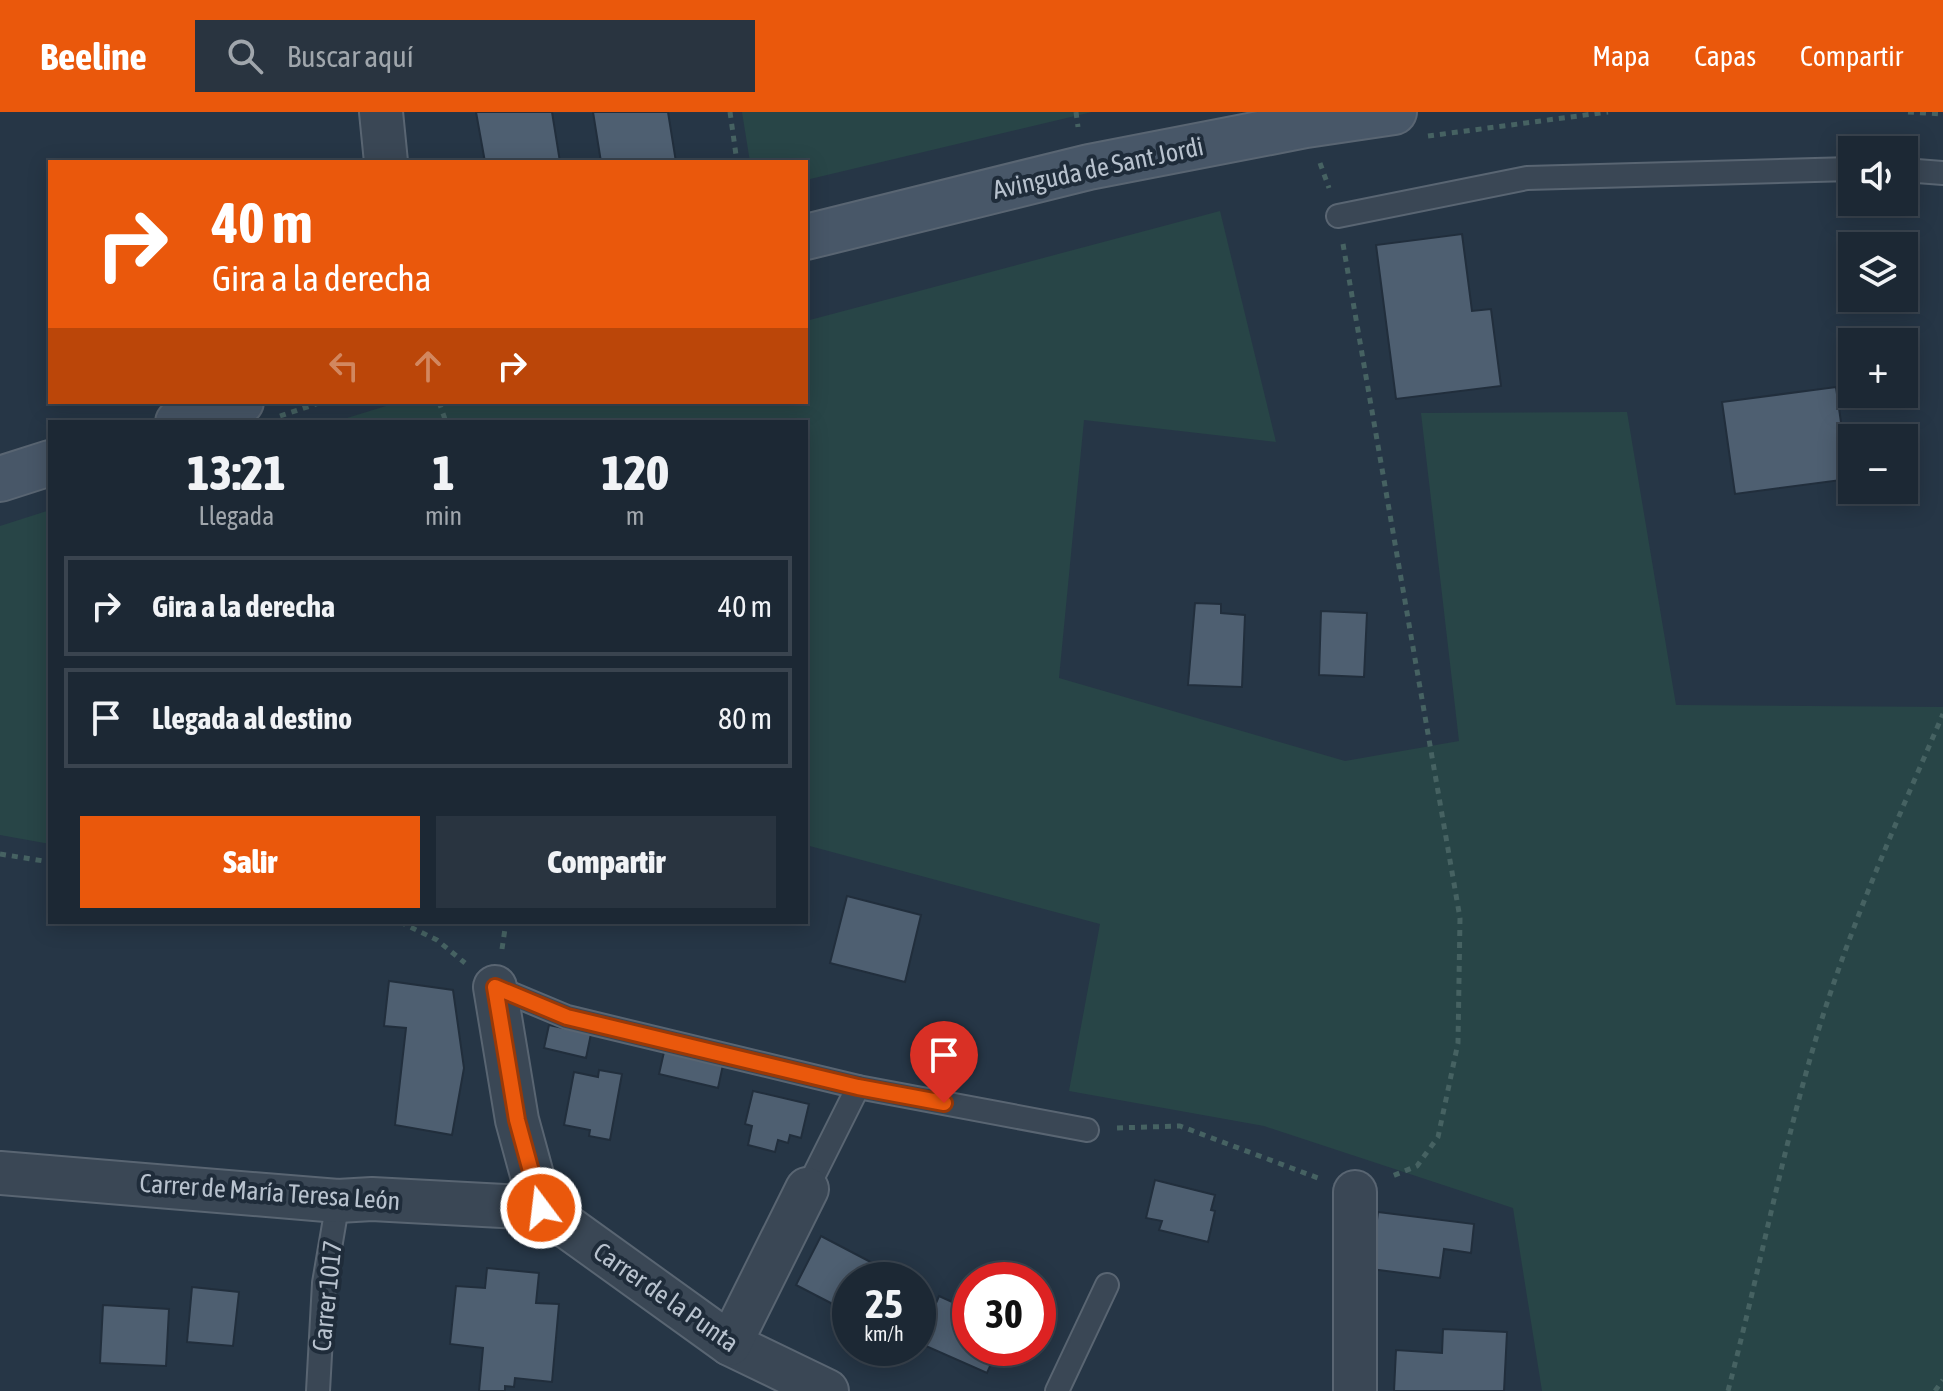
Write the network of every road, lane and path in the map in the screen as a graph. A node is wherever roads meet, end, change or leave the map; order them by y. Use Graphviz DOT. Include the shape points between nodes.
graph roads {
  1 [pos="381,112"];
  2 [pos="730,112"];
  3 [pos="1394,112"];
  4 [pos="1908,112"];
  5 [pos="1943,114"];
  6 [pos="1306,125"];
  7 [pos="386,160"];
  8 [pos="737,160"];
  9 [pos="1838,169"];
  10 [pos="1918,171"];
  11 [pos="1943,173"];
  12 [pos="1338,216"];
  13 [pos="808,237"];
  14 [pos="306,404"];
  15 [pos="257,410"];
  16 [pos="191,420"];
  17 [pos="48,464"];
  18 [pos="0,479"];
  19 [pos="1943,714"];
  20 [pos="0,854"];
  21 [pos="48,862"];
  22 [pos="404,924"];
  23 [pos="495,987"];
  24 [pos="858,1087"];
  25 [pos="1087,1130"];
  26 [pos="0,1173"];
  27 [pos="807,1189"];
  28 [pos="1355,1192"];
  29 [pos="338,1201"];
  30 [pos="541,1208"];
  31 [pos="1107,1285"];
  32 [pos="730,1344"];
  33 [pos="1943,1380"];
  34 [pos="318,1391"];
  35 [pos="827,1391"];
  36 [pos="1057,1391"];
  37 [pos="1355,1391"];
  38 [pos="1728,1391"];
  39 [pos="1935,1391"];
  1 -- 7 [label="street"];
  2 -- 8 [label="path"];
  3 -- 6 [label="street, Avinguda de Sant Jordi"];
  4 -- 5 [label="path"];
  6 -- 12 [label="path"];
  6 -- 13 [label="street, Avinguda de Sant Jordi" via="1089,167"];
  9 -- 12 [label="lane" via="1527,178"];
  10 -- 11 [label="lane"];
  12 -- 28 [label="path" via="1460,918 1458,1043 1438,1137 1417,1166"];
  14 -- 15 [label="path"];
  15 -- 16 [label="street"];
  17 -- 18 [label="street"];
  19 -- 38 [label="path" via="1883,852 1821,1024"];
  20 -- 21 [label="path"];
  22 -- 23 [label="path" via="437,940"];
  23 -- 24 [label="lane" via="567,1017"];
  23 -- 30 [label="street" via="517,1120"];
  24 -- 25 [label="lane"];
  24 -- 27 [label="lane"];
  25 -- 28 [label="path" via="1180,1126"];
  26 -- 29 [label="street, Carrer de María Teresa León"];
  27 -- 32 [label="street"];
  28 -- 37 [label="street"];
  29 -- 30 [label="street, Carrer de María Teresa León"];
  29 -- 34 [label="lane, Carrer 1017" via="324,1283"];
  30 -- 32 [label="street, Carrer de la Punta"];
  31 -- 36 [label="lane"];
  32 -- 35 [label="street, Carrer de la Punta"];
  33 -- 39 [label="path"];
}
